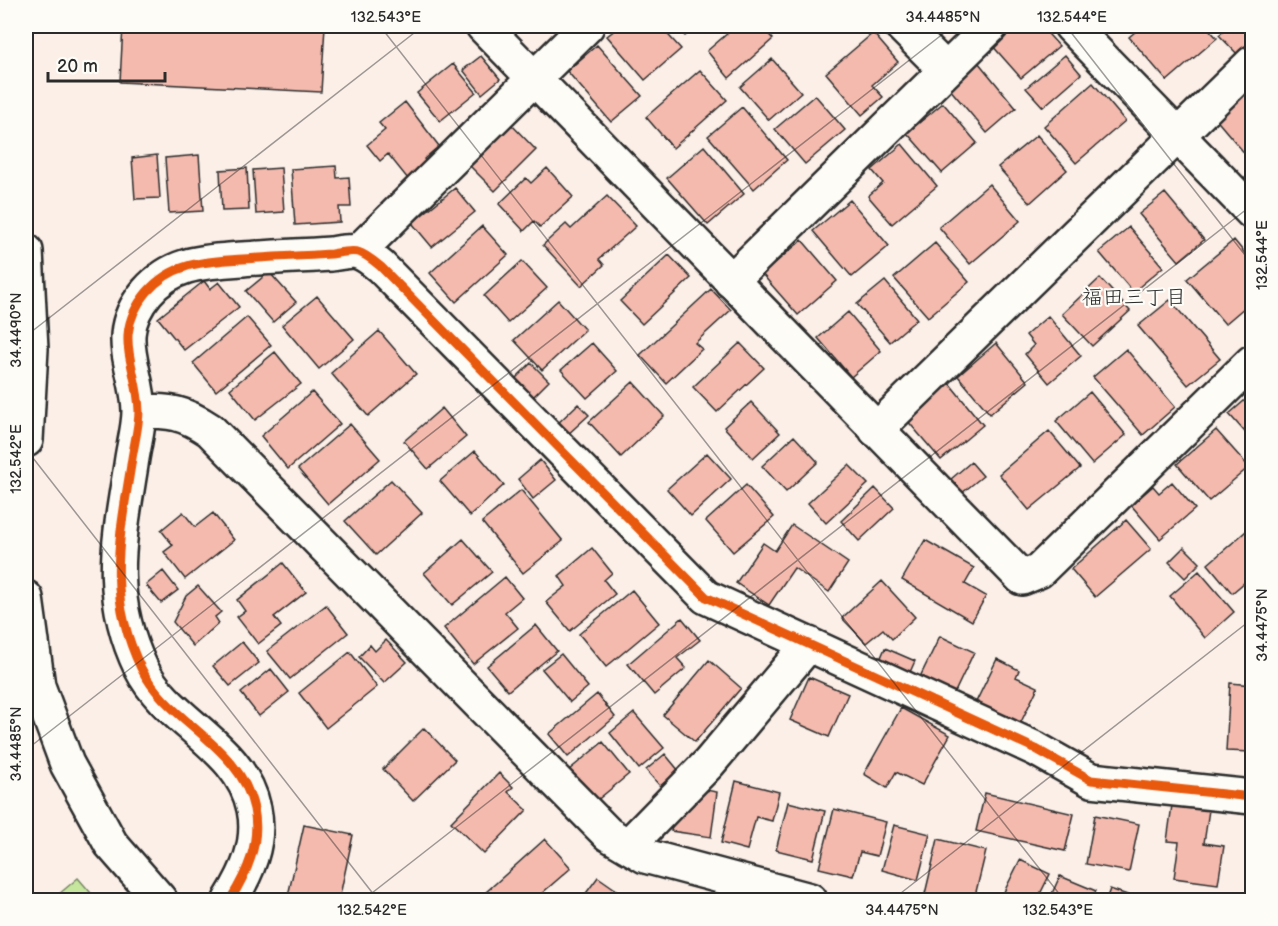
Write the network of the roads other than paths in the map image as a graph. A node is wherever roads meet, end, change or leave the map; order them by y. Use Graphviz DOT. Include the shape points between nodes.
graph roads {
  1 [pos="483,26"];
  2 [pos="588,26"];
  3 [pos="902,26"];
  4 [pos="991,26"];
  5 [pos="1071,26"];
  6 [pos="1252,63"];
  7 [pos="946,70"];
  8 [pos="535,77"];
  9 [pos="1176,135"];
  10 [pos="1252,212"];
  11 [pos="26,251"];
  12 [pos="358,252"];
  13 [pos="731,281"];
  14 [pos="1252,362"];
  15 [pos="139,411"];
  16 [pos="876,430"];
  17 [pos="26,440"];
  18 [pos="26,597"];
  19 [pos="809,644"];
  20 [pos="1252,797"];
  21 [pos="628,846"];
  22 [pos="160,900"];
  23 [pos="230,900"];
  24 [pos="810,900"];
  1 -- 8 [label="street"];
  2 -- 8 [label="street"];
  3 -- 7 [label="street"];
  4 -- 7 [label="street"];
  5 -- 9 [label="street"];
  6 -- 9 [label="street"];
  7 -- 13 [label="street"];
  8 -- 12 [label="street"];
  8 -- 13 [label="street"];
  9 -- 10 [label="street"];
  9 -- 16 [label="street"];
  11 -- 17 [label="street" via="31,349"];
  12 -- 15 [label="street" via="193,263 167,275 147,293 127,334"];
  12 -- 19 [label="street" via="381,267 706,597"];
  13 -- 16 [label="street"];
  14 -- 16 [label="street" via="1039,571 1022,578"];
  15 -- 21 [label="street" via="189,416 210,430 608,834"];
  15 -- 23 [label="street" via="117,555 122,616 142,670 175,711 225,755 254,809 255,841 248,872"];
  18 -- 22 [label="street" via="38,686 67,764 111,844"];
  19 -- 20 [label="street" via="1036,749 1091,780"];
  19 -- 21 [label="street" via="709,763"];
  21 -- 24 [label="street" via="645,856"];
}
